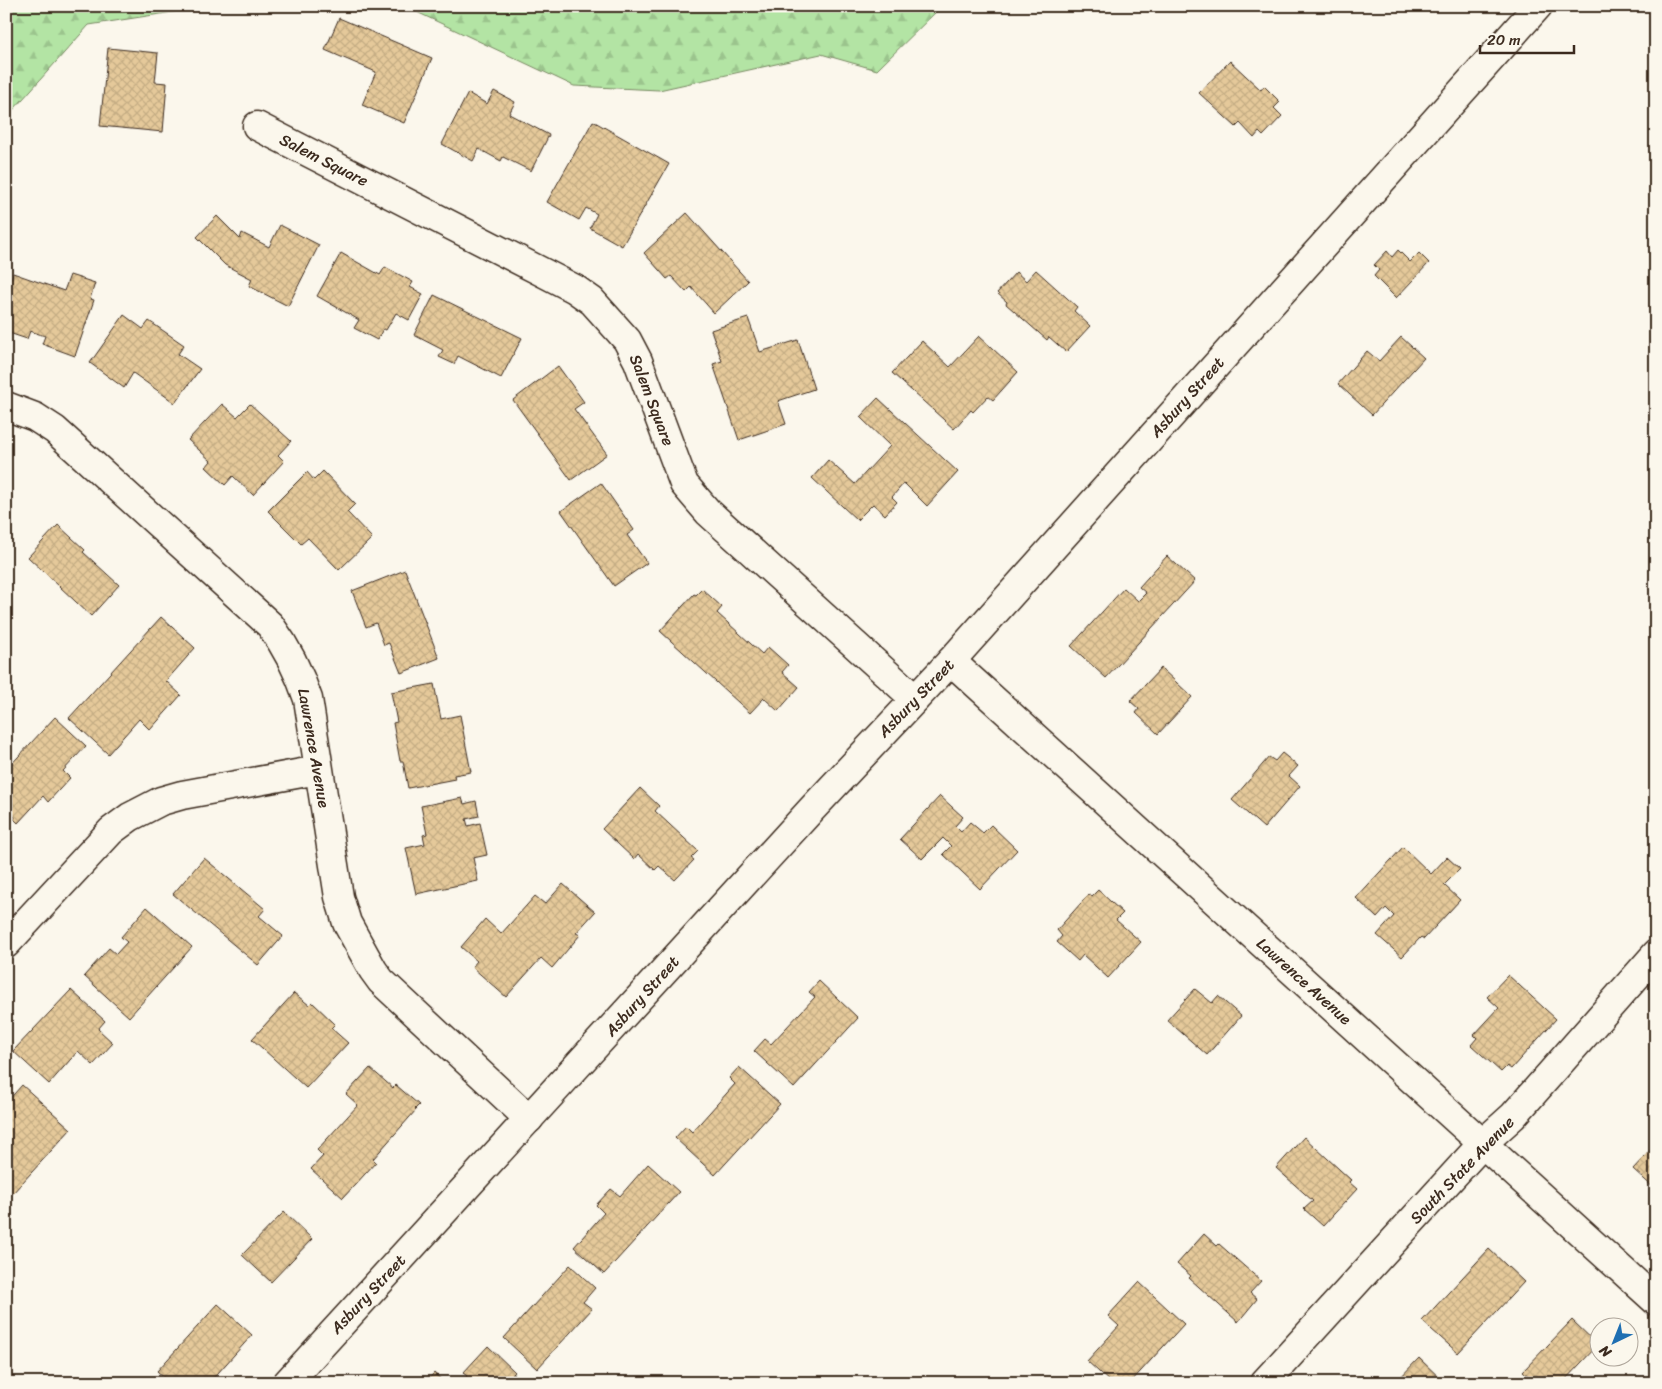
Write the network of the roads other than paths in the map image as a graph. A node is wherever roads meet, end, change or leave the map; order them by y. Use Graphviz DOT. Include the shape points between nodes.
graph roads {
  1 [pos="1538,6"];
  2 [pos="257,126"];
  3 [pos="6,406"];
  4 [pos="952,661"];
  5 [pos="915,699"];
  6 [pos="318,770"];
  7 [pos="6,944"];
  8 [pos="1656,954"];
  9 [pos="529,1119"];
  10 [pos="1483,1143"];
  11 [pos="1656,1301"];
  12 [pos="287,1383"];
  13 [pos="1264,1383"];
  1 -- 4 [label="street, Asbury Street"];
  2 -- 5 [label="street, Salem Square" via="553,277 592,301 631,347 684,484 708,512"];
  3 -- 6 [label="street, Lawrence Avenue" via="55,430 270,625 301,676 308,699"];
  4 -- 5 [label="street, Asbury Street"];
  4 -- 10 [label="street, Lawrence Avenue"];
  5 -- 9 [label="street, Asbury Street"];
  6 -- 7 [label="street" via="161,801 130,817 94,848"];
  6 -- 9 [label="street, Lawrence Avenue" via="339,896 347,923 373,970 400,1000"];
  8 -- 10 [label="street, South State Avenue" via="1513,1116"];
  9 -- 12 [label="street, Asbury Street"];
  10 -- 11 [label="street, Lawrence Avenue"];
  10 -- 13 [label="street, South State Avenue"];
}
